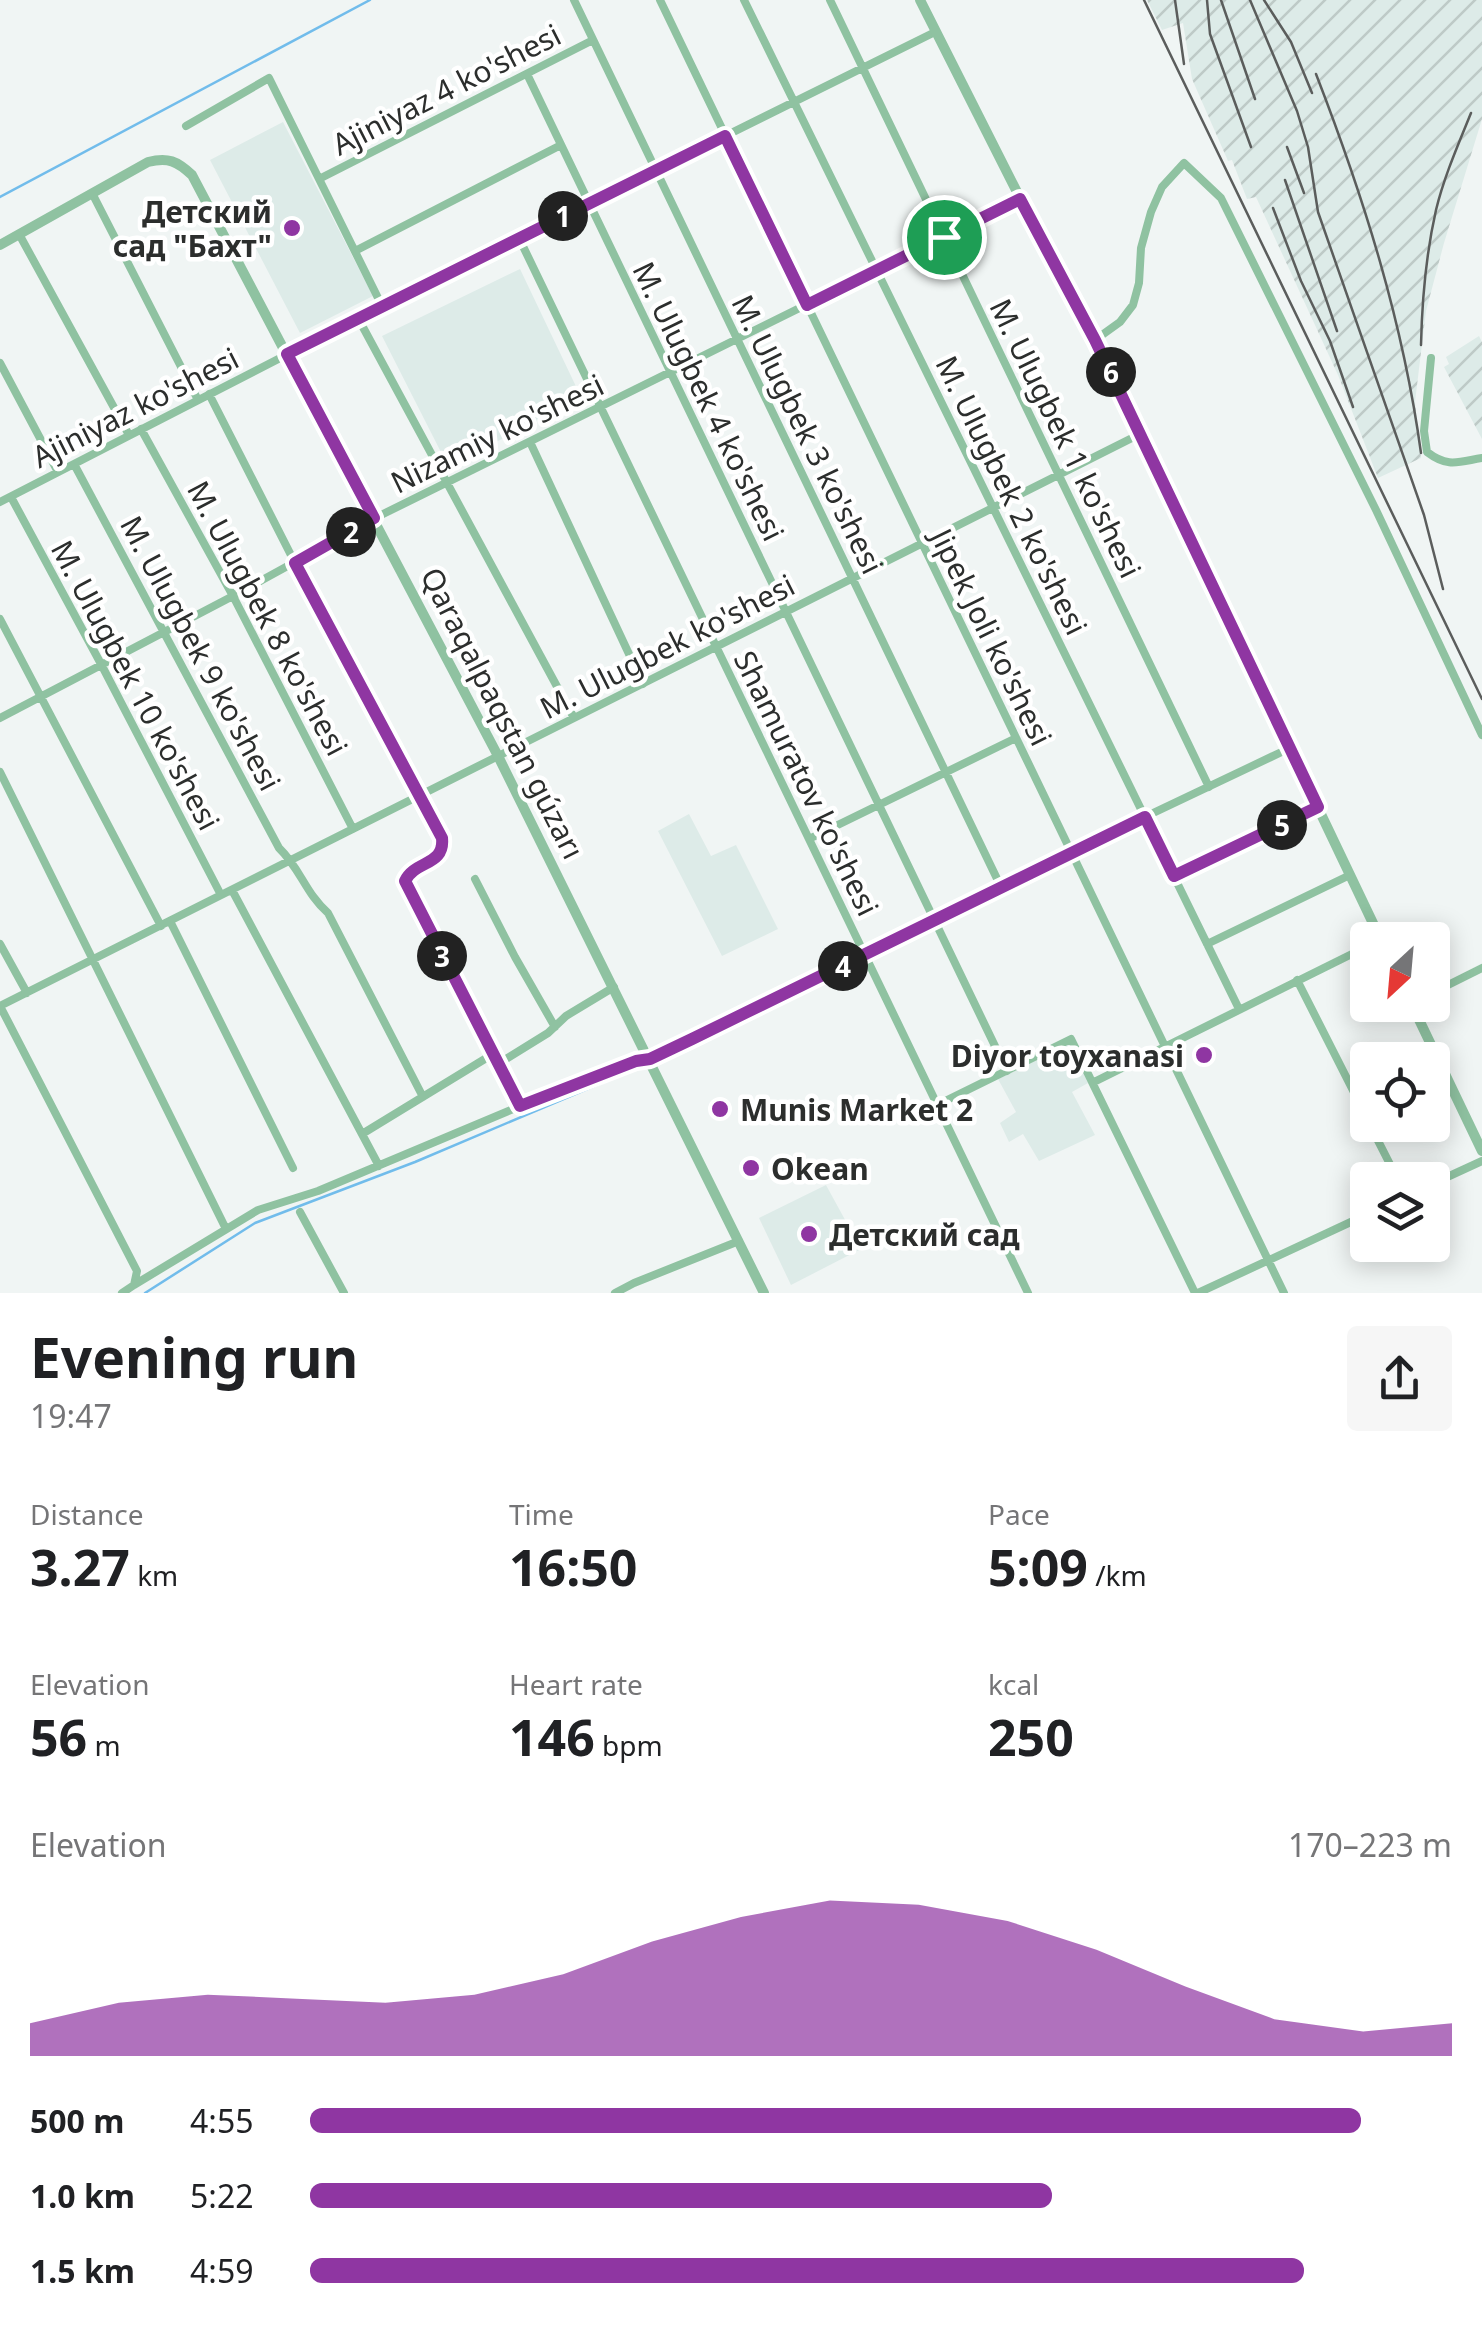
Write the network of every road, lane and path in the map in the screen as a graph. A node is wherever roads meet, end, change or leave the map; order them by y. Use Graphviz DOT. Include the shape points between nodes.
graph roads {
  1 [pos="574,0"];
  2 [pos="660,0"];
  3 [pos="744,0"];
  4 [pos="830,0"];
  5 [pos="920,0"];
  6 [pos="935,32"];
  7 [pos="593,40"];
  8 [pos="862,68"];
  9 [pos="527,74"];
  10 [pos="794,102"];
  11 [pos="186,126"];
  12 [pos="725,136"];
  13 [pos="561,145"];
  14 [pos="656,170"];
  15 [pos="319,179"];
  16 [pos="92,193"];
  17 [pos="1020,199"];
  18 [pos="589,203"];
  19 [pos="19,234"];
  20 [pos="944,237"];
  21 [pos="519,238"];
  22 [pos="0,244"];
  23 [pos="355,251"];
  24 [pos="877,270"];
  25 [pos="807,305"];
  26 [pos="382,306"];
  27 [pos="358,318"];
  28 [pos="737,339"];
  29 [pos="1095,340"];
  30 [pos="287,354"];
  31 [pos="1431,358"];
  32 [pos="0,363"];
  33 [pos="670,372"];
  34 [pos="208,394"];
  35 [pos="198,400"];
  36 [pos="601,407"];
  37 [pos="141,429"];
  38 [pos="1140,434"];
  39 [pos="129,435"];
  40 [pos="530,442"];
  41 [pos="1482,458"];
  42 [pos="74,464"];
  43 [pos="58,472"];
  44 [pos="1059,475"];
  45 [pos="447,483"];
  46 [pos="11,496"];
  47 [pos="0,502"];
  48 [pos="993,508"];
  49 [pos="374,518"];
  50 [pos="922,544"];
  51 [pos="295,563"];
  52 [pos="852,578"];
  53 [pos="233,596"];
  54 [pos="786,612"];
  55 [pos="0,619"];
  56 [pos="163,632"];
  57 [pos="716,647"];
  58 [pos="101,664"];
  59 [pos="643,684"];
  60 [pos="40,696"];
  61 [pos="0,718"];
  62 [pos="574,718"];
  63 [pos="1482,735"];
  64 [pos="1016,738"];
  65 [pos="1290,748"];
  66 [pos="498,756"];
  67 [pos="0,772"];
  68 [pos="946,772"];
  69 [pos="1209,787"];
  70 [pos="420,796"];
  71 [pos="878,804"];
  72 [pos="1318,807"];
  73 [pos="1145,817"];
  74 [pos="353,830"];
  75 [pos="809,839"];
  76 [pos="1071,852"];
  77 [pos="292,860"];
  78 [pos="1350,875"];
  79 [pos="1174,876"];
  80 [pos="474,879"];
  81 [pos="1001,888"];
  82 [pos="232,890"];
  83 [pos="221,896"];
  84 [pos="934,920"];
  85 [pos="170,921"];
  86 [pos="1372,922"];
  87 [pos="161,926"];
  88 [pos="0,944"];
  89 [pos="1207,944"];
  90 [pos="865,955"];
  91 [pos="1350,955"];
  92 [pos="94,960"];
  93 [pos="1482,968"];
  94 [pos="1297,980"];
  95 [pos="1450,984"];
  96 [pos="614,987"];
  97 [pos="27,993"];
  98 [pos="0,1006"];
  99 [pos="1239,1009"];
  100 [pos="1420,1022"];
  101 [pos="555,1027"];
  102 [pos="1165,1046"];
  103 [pos="493,1054"];
  104 [pos="650,1059"];
  105 [pos="498,1064"];
  106 [pos="1007,1071"];
  107 [pos="1094,1082"];
  108 [pos="1350,1085"];
  109 [pos="423,1097"];
  110 [pos="937,1105"];
  111 [pos="520,1106"];
  112 [pos="362,1134"];
  113 [pos="1482,1151"];
  114 [pos="1482,1161"];
  115 [pos="379,1166"];
  116 [pos="293,1168"];
  117 [pos="1450,1176"];
  118 [pos="300,1212"];
  119 [pos="1350,1222"];
  120 [pos="226,1230"];
  121 [pos="739,1241"];
  122 [pos="1268,1260"];
  123 [pos="134,1286"];
  124 [pos="122,1293"];
  125 [pos="344,1293"];
  126 [pos="615,1293"];
  127 [pos="764,1293"];
  128 [pos="1028,1293"];
  129 [pos="1196,1293"];
  130 [pos="1284,1293"];
  1 -- 7 [label="street, M. Ulugbek 3 ko'shesi"];
  2 -- 12 [label="street, Jipek Joli ko'shesi"];
  3 -- 10 [label="street, M. Ulugbek 2 ko'shesi"];
  4 -- 8 [label="street, M. Ulugbek 1 ko'shesi"];
  5 -- 6 [label="street"];
  6 -- 8 [label="street, Ajiniyaz ko'shesi"];
  6 -- 17 [label="street"];
  7 -- 9 [label="street, Ajiniyaz 4 ko'shesi"];
  7 -- 14 [label="street, M. Ulugbek 3 ko'shesi"];
  8 -- 10 [label="street, Ajiniyaz ko'shesi"];
  8 -- 20 [label="street, M. Ulugbek 1 ko'shesi"];
  9 -- 13 [label="street, M. Ulugbek 4 ko'shesi"];
  9 -- 15 [label="street, Ajiniyaz 4 ko'shesi"];
  10 -- 12 [label="street, Ajiniyaz ko'shesi"];
  10 -- 24 [label="street, M. Ulugbek 2 ko'shesi"];
  11 -- 15 [label="street" via="269,78"];
  12 -- 14 [label="street, Ajiniyaz ko'shesi"];
  12 -- 25 [label="street, Jipek Joli ko'shesi"];
  13 -- 18 [label="street, M. Ulugbek 4 ko'shesi"];
  13 -- 23 [label="street"];
  14 -- 18 [label="street, Ajiniyaz ko'shesi"];
  14 -- 28 [label="street, M. Ulugbek 3 ko'shesi"];
  15 -- 23 [label="street"];
  16 -- 19 [label="street"];
  16 -- 30 [label="street, Qaraqalpaqstan gúzarı" via="162,158 192,174"];
  16 -- 35 [label="street"];
  17 -- 20 [label="street, Nizamiy ko'shesi"];
  17 -- 29 [label="street"];
  18 -- 21 [label="street, Ajiniyaz ko'shesi"];
  18 -- 33 [label="street, M. Ulugbek 4 ko'shesi"];
  19 -- 22 [label="street"];
  19 -- 39 [label="street"];
  20 -- 24 [label="street, Nizamiy ko'shesi"];
  20 -- 44 [label="street, M. Ulugbek 1 ko'shesi"];
  21 -- 26 [label="street, Ajiniyaz ko'shesi"];
  21 -- 36 [label="street, Shamuratov ko'shesi"];
  23 -- 26 [label="street"];
  24 -- 25 [label="street, Nizamiy ko'shesi"];
  24 -- 48 [label="street, M. Ulugbek 2 ko'shesi"];
  25 -- 28 [label="street, Nizamiy ko'shesi"];
  25 -- 50 [label="street, Jipek Joli ko'shesi"];
  26 -- 27 [label="street, Ajiniyaz ko'shesi"];
  27 -- 30 [label="street, Ajiniyaz ko'shesi"];
  27 -- 45 [label="street"];
  28 -- 33 [label="street, Nizamiy ko'shesi"];
  28 -- 52 [label="street, M. Ulugbek 3 ko'shesi"];
  29 -- 38 [label="street"];
  29 -- 63 [label="street" via="1133,305 1151,212 1184,163 1221,198"];
  30 -- 34 [label="street, Ajiniyaz ko'shesi"];
  30 -- 49 [label="street, Qaraqalpaqstan gúzarı"];
  31 -- 41 [label="street" via="1427,452 1448,464"];
  32 -- 43 [label="street"];
  33 -- 36 [label="street, Nizamiy ko'shesi"];
  33 -- 54 [label="street, M. Ulugbek 4 ko'shesi"];
  34 -- 35 [label="street, Ajiniyaz ko'shesi"];
  34 -- 51 [label="street"];
  35 -- 37 [label="street, Ajiniyaz ko'shesi"];
  36 -- 40 [label="street, Nizamiy ko'shesi"];
  36 -- 57 [label="street, Shamuratov ko'shesi"];
  37 -- 39 [label="street, Ajiniyaz ko'shesi"];
  37 -- 53 [label="street, M. Ulugbek 8 ko'shesi"];
  38 -- 44 [label="street, M. Ulugbek ko'shesi"];
  38 -- 65 [label="street"];
  39 -- 42 [label="street, Ajiniyaz ko'shesi"];
  40 -- 45 [label="street, Nizamiy ko'shesi"];
  40 -- 59 [label="street"];
  42 -- 43 [label="street, Ajiniyaz ko'shesi"];
  42 -- 56 [label="street, M. Ulugbek 9 ko'shesi"];
  43 -- 46 [label="street, Ajiniyaz ko'shesi"];
  44 -- 48 [label="street, M. Ulugbek ko'shesi"];
  44 -- 69 [label="street, M. Ulugbek 1 ko'shesi"];
  45 -- 49 [label="street, Nizamiy ko'shesi"];
  45 -- 62 [label="street"];
  46 -- 47 [label="street, Ajiniyaz ko'shesi"];
  46 -- 58 [label="street, M. Ulugbek 10 ko'shesi"];
  48 -- 50 [label="street, M. Ulugbek ko'shesi"];
  48 -- 73 [label="street, M. Ulugbek 2 ko'shesi"];
  49 -- 51 [label="street, Nizamiy ko'shesi"];
  49 -- 66 [label="street, Qaraqalpaqstan gúzarı"];
  50 -- 52 [label="street, M. Ulugbek ko'shesi"];
  50 -- 64 [label="street, Jipek Joli ko'shesi"];
  51 -- 53 [label="street, Nizamiy ko'shesi"];
  51 -- 70 [label="street"];
  52 -- 54 [label="street, M. Ulugbek ko'shesi"];
  52 -- 68 [label="street, M. Ulugbek 3 ko'shesi"];
  53 -- 56 [label="street, Nizamiy ko'shesi"];
  53 -- 74 [label="street, M. Ulugbek 8 ko'shesi"];
  54 -- 57 [label="street, M. Ulugbek ko'shesi"];
  54 -- 71 [label="street, M. Ulugbek 4 ko'shesi"];
  55 -- 60 [label="street"];
  56 -- 58 [label="street, Nizamiy ko'shesi"];
  56 -- 77 [label="street, M. Ulugbek 9 ko'shesi"];
  57 -- 59 [label="street, M. Ulugbek ko'shesi"];
  57 -- 75 [label="street, Shamuratov ko'shesi"];
  58 -- 60 [label="street, Nizamiy ko'shesi"];
  58 -- 83 [label="street, M. Ulugbek 10 ko'shesi"];
  59 -- 62 [label="street, M. Ulugbek ko'shesi"];
  60 -- 61 [label="street, Nizamiy ko'shesi"];
  60 -- 87 [label="street"];
  62 -- 66 [label="street, M. Ulugbek ko'shesi"];
  64 -- 68 [label="street"];
  64 -- 76 [label="street, Jipek Joli ko'shesi"];
  65 -- 69 [label="street"];
  65 -- 72 [label="street"];
  66 -- 70 [label="street, M. Ulugbek ko'shesi"];
  66 -- 96 [label="street, Qaraqalpaqstan gúzarı"];
  67 -- 92 [label="street"];
  68 -- 71 [label="street"];
  68 -- 81 [label="street, M. Ulugbek 3 ko'shesi"];
  69 -- 73 [label="street"];
  70 -- 74 [label="street, M. Ulugbek ko'shesi"];
  70 -- 103 [label="street" via="443,844 438,856 405,881"];
  71 -- 75 [label="street"];
  71 -- 84 [label="street, M. Ulugbek 4 ko'shesi"];
  72 -- 78 [label="street"];
  72 -- 79 [label="street"];
  73 -- 76 [label="street"];
  73 -- 79 [label="street, M. Ulugbek 2 ko'shesi"];
  74 -- 77 [label="street, M. Ulugbek ko'shesi"];
  75 -- 90 [label="street, Shamuratov ko'shesi"];
  76 -- 81 [label="street"];
  76 -- 102 [label="street, Jipek Joli ko'shesi"];
  77 -- 82 [label="street, M. Ulugbek ko'shesi"];
  77 -- 109 [label="street, M. Ulugbek 9 ko'shesi" via="328,913"];
  78 -- 86 [label="street"];
  78 -- 89 [label="street"];
  79 -- 89 [label="street, M. Ulugbek 2 ko'shesi"];
  80 -- 101 [label="street"];
  81 -- 84 [label="street"];
  82 -- 83 [label="street, M. Ulugbek ko'shesi"];
  82 -- 112 [label="street"];
  83 -- 85 [label="street, M. Ulugbek ko'shesi"];
  84 -- 90 [label="street"];
  84 -- 106 [label="street, M. Ulugbek 4 ko'shesi"];
  85 -- 87 [label="street, M. Ulugbek ko'shesi"];
  85 -- 116 [label="street"];
  87 -- 92 [label="street, M. Ulugbek ko'shesi"];
  88 -- 97 [label="street"];
  89 -- 99 [label="street, M. Ulugbek 2 ko'shesi"];
  90 -- 104 [label="street"];
  90 -- 110 [label="street, Shamuratov ko'shesi"];
  91 -- 94 [label="street"];
  92 -- 97 [label="street, M. Ulugbek ko'shesi"];
  92 -- 120 [label="street"];
  93 -- 95 [label="street"];
  94 -- 99 [label="street"];
  94 -- 108 [label="street"];
  96 -- 101 [label="street"];
  96 -- 104 [label="street, Qaraqalpaqstan gúzarı"];
  97 -- 98 [label="street, M. Ulugbek ko'shesi"];
  98 -- 123 [label="street" via="138,1271"];
  99 -- 102 [label="street"];
  100 -- 113 [label="street"];
  101 -- 105 [label="street"];
  102 -- 107 [label="street"];
  102 -- 122 [label="street, Jipek Joli ko'shesi"];
  103 -- 105 [label="street"];
  103 -- 109 [label="street"];
  104 -- 111 [label="street"];
  104 -- 121 [label="street, Qaraqalpaqstan gúzarı"];
  105 -- 111 [label="street"];
  106 -- 107 [label="street" via="1072,1039"];
  106 -- 110 [label="street"];
  107 -- 129 [label="street"];
  109 -- 112 [label="street"];
  110 -- 128 [label="street, Shamuratov ko'shesi"];
  111 -- 115 [label="street"];
  112 -- 115 [label="street"];
  114 -- 117 [label="street"];
  115 -- 120 [label="street" via="258,1210"];
  118 -- 125 [label="street"];
  119 -- 122 [label="street"];
  120 -- 123 [label="street"];
  121 -- 126 [label="street"];
  121 -- 127 [label="street, Qaraqalpaqstan gúzarı"];
  122 -- 129 [label="street"];
  122 -- 130 [label="street, Jipek Joli ko'shesi"];
  123 -- 124 [label="street"];
}
